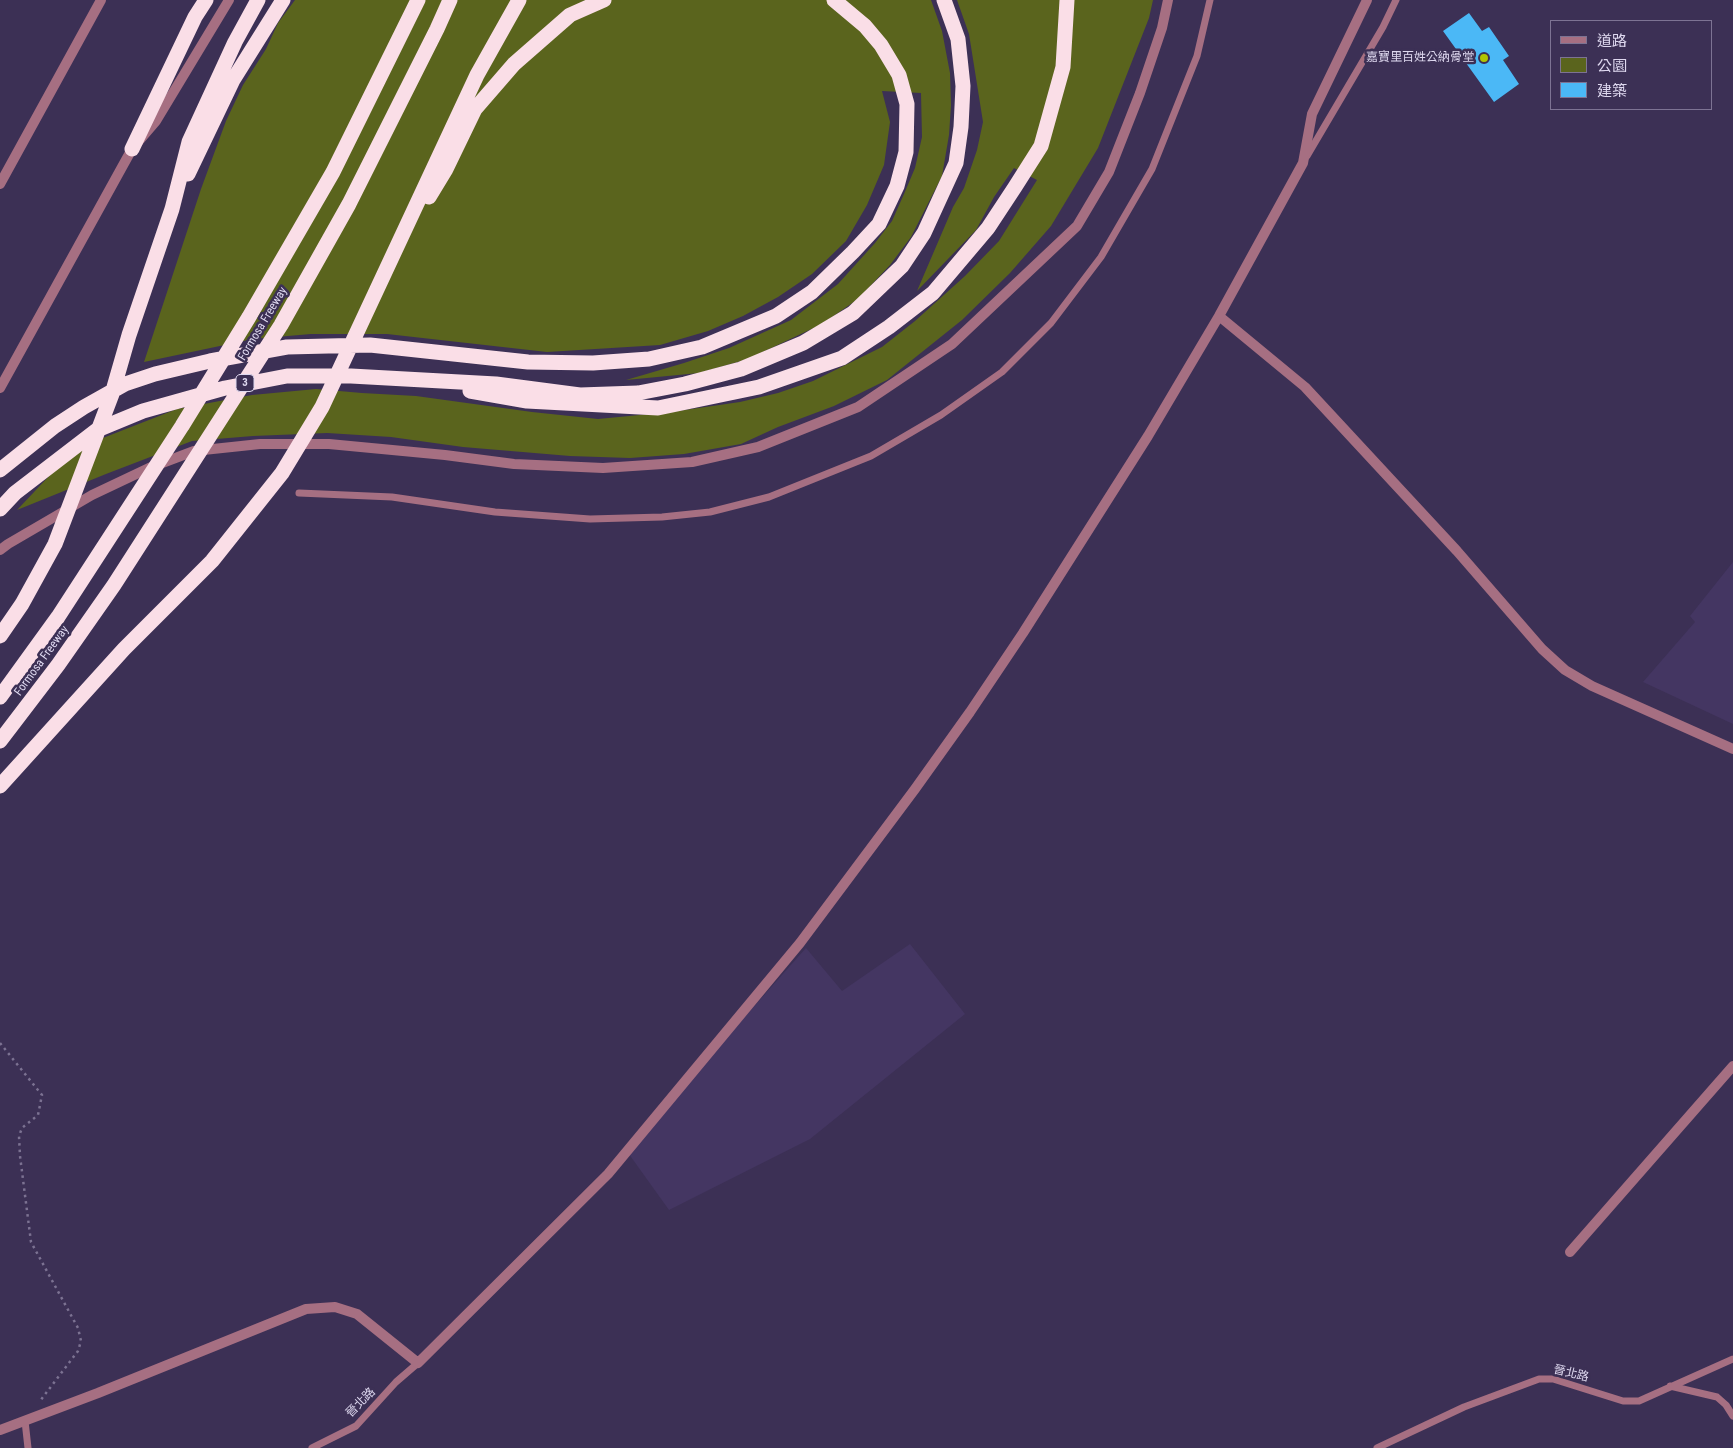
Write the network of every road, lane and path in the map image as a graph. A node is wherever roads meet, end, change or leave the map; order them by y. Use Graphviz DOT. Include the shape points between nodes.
graph roads {
  1 [pos="100,0"];
  2 [pos="206,0"];
  3 [pos="229,0"];
  4 [pos="258,0"];
  5 [pos="283,0"];
  6 [pos="418,0"];
  7 [pos="450,0"];
  8 [pos="519,0"];
  9 [pos="604,0"];
  10 [pos="834,0"];
  11 [pos="944,0"];
  12 [pos="1067,0"];
  13 [pos="1168,0"];
  14 [pos="1210,0"];
  15 [pos="1367,0"];
  16 [pos="1396,0"];
  17 [pos="132,149"];
  18 [pos="1303,162"];
  19 [pos="0,184"];
  20 [pos="172,209"];
  21 [pos="384,274"];
  22 [pos="1218,316"];
  23 [pos="402,379"];
  24 [pos="0,388"];
  25 [pos="0,470"];
  26 [pos="299,493"];
  27 [pos="0,509"];
  28 [pos="0,550"];
  29 [pos="0,636"];
  30 [pos="0,697"];
  31 [pos="0,741"];
  32 [pos="1733,749"];
  33 [pos="0,786"];
  34 [pos="0,1043"];
  35 [pos="1733,1066"];
  36 [pos="1570,1252"];
  37 [pos="1733,1359"];
  38 [pos="418,1363"];
  39 [pos="1670,1386"];
  40 [pos="1733,1416"];
  41 [pos="25,1421"];
  42 [pos="0,1430"];
  43 [pos="28,1448"];
  44 [pos="312,1448"];
  45 [pos="1377,1448"];
  1 -- 19 [label="street"];
  2 -- 17 [label="highway"];
  3 -- 17 [label="street" via="156,121"];
  4 -- 20 [label="highway" via="189,142"];
  5 -- 20 [label="highway" via="233,80"];
  6 -- 30 [label="highway, Formosa Freeway" via="333,172 244,326 58,617"];
  7 -- 31 [label="highway, Formosa Freeway / 3" via="350,204 281,325 114,585"];
  8 -- 21 [label="highway" via="477,75"];
  9 -- 21 [label="highway" via="570,16 514,64 475,109 446,169"];
  10 -- 25 [label="highway" via="865,26 899,75 907,104 906,152 897,186 879,224 812,292 776,316 702,347 648,359 593,363 528,362 370,346 287,347 201,363 125,384 62,421"];
  11 -- 23 [label="highway" via="958,39 963,86 956,163 920,240 902,266 853,314 803,342 741,369 638,393 580,395 496,384"];
  12 -- 23 [label="highway" via="1064,67 1041,146 988,228 933,293 842,358 759,387 658,408 527,401"];
  13 -- 28 [label="street" via="1140,93 1109,172 1077,226 952,344 858,407 758,447 692,462 602,468 514,464 445,454 329,444 260,444 194,451 92,495"];
  14 -- 26 [label="lane" via="1197,56 1152,169 1101,257 1051,323 1002,372 941,416 871,456 769,497 710,512 662,517 590,519 495,512 392,497"];
  15 -- 18 [label="street" via="1312,114"];
  16 -- 18 [label="lane"];
  17 -- 24 [label="street"];
  18 -- 22 [label="street"];
  20 -- 29 [label="highway" via="112,394 55,544"];
  21 -- 33 [label="highway" via="322,407 282,473 212,561 124,649"];
  22 -- 32 [label="street" via="1305,387 1457,551 1542,649 1565,670 1592,686"];
  22 -- 38 [label="street" via="1148,436 1018,641 926,773 800,943 608,1174"];
  23 -- 27 [label="highway" via="287,376 225,388 143,411 96,430 15,493"];
  34 -- 41 [label="path" via="42,1094 38,1115 22,1128 19,1136 31,1242 78,1328 80,1341 78,1351"];
  35 -- 36 [label="street"];
  37 -- 39 [label="lane, 晉北路"];
  38 -- 41 [label="street" via="357,1314 335,1307 306,1310"];
  38 -- 44 [label="lane, 晉北路" via="356,1426"];
  39 -- 40 [label="lane" via="1717,1398"];
  39 -- 45 [label="lane, 晉北路" via="1639,1401 1623,1401 1553,1379 1539,1379 1464,1406"];
  41 -- 42 [label="street"];
  41 -- 43 [label="lane"];
}
